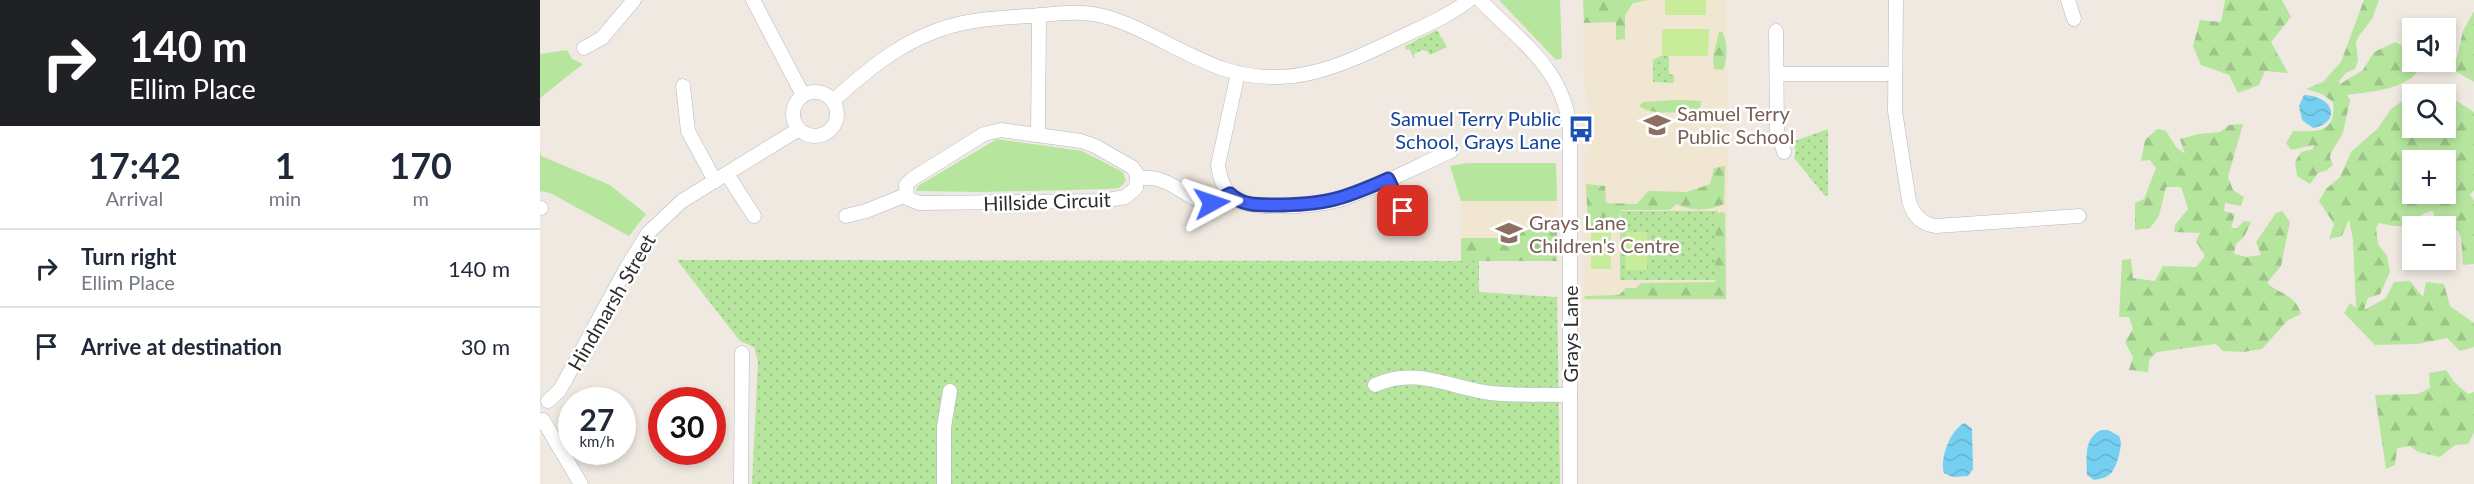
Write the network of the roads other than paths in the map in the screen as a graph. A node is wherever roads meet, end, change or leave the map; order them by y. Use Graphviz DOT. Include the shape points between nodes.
graph roads {
  1 [pos="634,0"];
  2 [pos="753,0"];
  3 [pos="1469,0"];
  4 [pos="1480,0"];
  5 [pos="1896,0"];
  6 [pos="2068,0"];
  7 [pos="1039,15"];
  8 [pos="2074,19"];
  9 [pos="1776,31"];
  10 [pos="584,48"];
  11 [pos="1238,73"];
  12 [pos="1777,74"];
  13 [pos="1895,74"];
  14 [pos="682,86"];
  15 [pos="803,95"];
  16 [pos="833,101"];
  17 [pos="799,129"];
  18 [pos="1038,135"];
  19 [pos="1451,151"];
  20 [pos="1784,152"];
  21 [pos="721,178"];
  22 [pos="1137,179"];
  23 [pos="1388,179"];
  24 [pos="1230,194"];
  25 [pos="906,195"];
  26 [pos="1417,209"];
  27 [pos="754,216"];
  28 [pos="846,216"];
  29 [pos="2079,216"];
  30 [pos="742,353"];
  31 [pos="1375,385"];
  32 [pos="950,391"];
  33 [pos="1570,395"];
  34 [pos="544,398"];
  35 [pos="541,420"];
  36 [pos="581,484"];
  37 [pos="741,484"];
  38 [pos="944,484"];
  39 [pos="1570,484"];
  1 -- 10 [label="street" via="602,38"];
  2 -- 15 [label="street"];
  3 -- 11 [label="street" via="1435,21 1326,70 1278,77"];
  4 -- 33 [label="street, Grays Lane" via="1551,73 1567,108"];
  5 -- 13 [label="street"];
  6 -- 8 [label="street"];
  7 -- 11 [label="street" via="1076,12 1103,16"];
  7 -- 16 [label="street" via="968,22 922,36 883,58"];
  7 -- 18 [label="street"];
  9 -- 12 [label="street"];
  11 -- 24 [label="street" via="1218,165"];
  12 -- 13 [label="street"];
  12 -- 20 [label="street" via="1777,130"];
  13 -- 29 [label="street" via="1895,111 1909,201 1922,221 1941,226"];
  14 -- 21 [label="street" via="688,131"];
  15 -- 16 [label="street" via="822,93"];
  15 -- 17 [label="street" via="792,115"];
  16 -- 17 [label="street" via="837,115 826,133 812,135"];
  17 -- 21 [label="street, Hindmarsh Street"];
  18 -- 22 [label="street, Hillside Circuit" via="1095,146 1132,167"];
  18 -- 25 [label="street, Hillside Circuit" via="1001,130 984,134 912,179 906,185"];
  19 -- 23 [label="street"];
  21 -- 27 [label="street"];
  21 -- 34 [label="street, Hindmarsh Street" via="673,207 648,233 559,391"];
  22 -- 24 [label="street" via="1158,178 1207,202"];
  22 -- 25 [label="street, Hillside Circuit" via="1131,195 1103,201 919,203 910,201"];
  23 -- 24 [label="street" via="1350,196 1314,205 1256,205"];
  23 -- 26 [label="street" via="1397,215"];
  25 -- 28 [label="street"];
  30 -- 37 [label="street"];
  31 -- 33 [label="street" via="1391,379 1419,378 1489,393"];
  32 -- 38 [label="street" via="944,427"];
  33 -- 39 [label="street, Grays Lane"];
  34 -- 35 [label="street" via="549,413"];
  35 -- 36 [label="street"];
}
